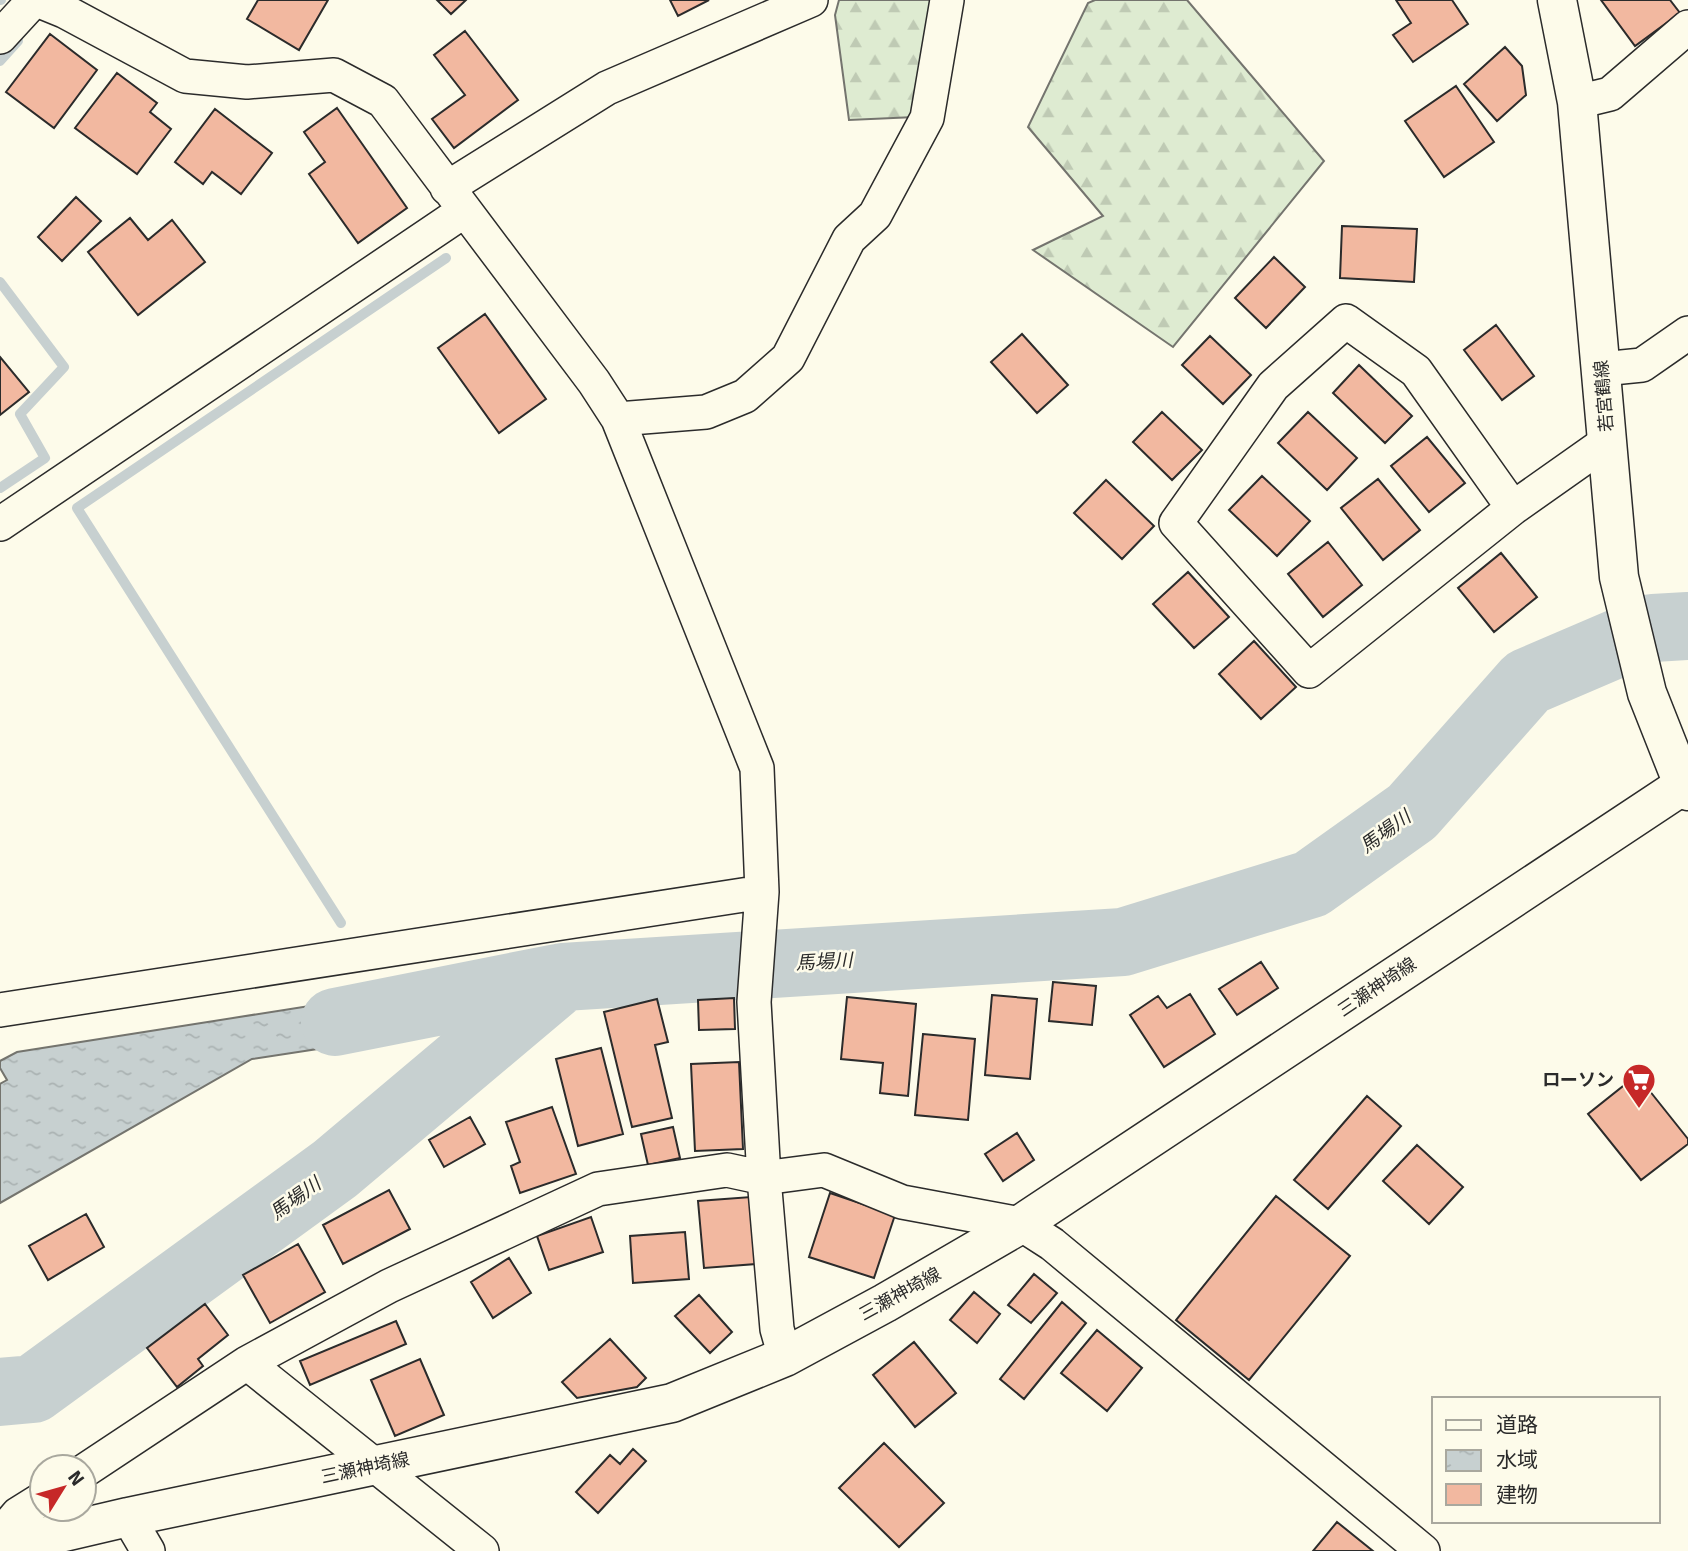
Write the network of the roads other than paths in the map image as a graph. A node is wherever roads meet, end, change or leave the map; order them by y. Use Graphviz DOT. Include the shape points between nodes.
graph roads {
  1 [pos="35,0"];
  2 [pos="811,0"];
  3 [pos="947,0"];
  4 [pos="1557,0"];
  5 [pos="1688,27"];
  6 [pos="0,37"];
  7 [pos="1577,102"];
  8 [pos="456,200"];
  9 [pos="1688,333"];
  10 [pos="1602,369"];
  11 [pos="618,419"];
  12 [pos="1608,441"];
  13 [pos="1513,508"];
  14 [pos="0,524"];
  15 [pos="1686,786"];
  16 [pos="762,892"];
  17 [pos="0,1010"];
  18 [pos="764,1178"];
  19 [pos="1021,1224"];
  20 [pos="785,1357"];
  21 [pos="247,1363"];
  22 [pos="98,1462"];
  23 [pos="377,1465"];
  24 [pos="28,1508"];
  25 [pos="128,1517"];
  26 [pos="0,1535"];
  27 [pos="0,1546"];
  28 [pos="148,1551"];
  29 [pos="482,1551"];
  30 [pos="1423,1551"];
  1 -- 6 [label="street"];
  1 -- 8 [label="street" via="185,76 247,82 334,75 383,101"];
  2 -- 8 [label="street" via="607,88"];
  3 -- 11 [label="street" via="927,118 875,215 849,239 788,358 745,396 706,412"];
  4 -- 7 [label="main road, 若宮鶴線"];
  5 -- 7 [label="street" via="1610,94"];
  7 -- 10 [label="main road, 若宮鶴線"];
  8 -- 11 [label="street"];
  8 -- 14 [label="street"];
  9 -- 10 [label="street" via="1642,365"];
  10 -- 12 [label="main road, 若宮鶴線"];
  11 -- 16 [label="street" via="757,768"];
  12 -- 13 [label="street"];
  12 -- 15 [label="main road, 若宮鶴線" via="1619,578 1647,693"];
  13 -- 13 [label="street" via="1416,371 1346,321 1273,386 1176,523 1309,671"];
  15 -- 19 [label="main road, 三瀬神埼線"];
  16 -- 17 [label="street"];
  16 -- 18 [label="street" via="754,1002"];
  18 -- 19 [label="street" via="824,1170 902,1202"];
  18 -- 20 [label="street" via="777,1329"];
  18 -- 21 [label="street" via="727,1170 598,1189 389,1286"];
  19 -- 20 [label="main road, 三瀬神埼線"];
  19 -- 30 [label="street" via="1052,1244"];
  20 -- 23 [label="main road, 三瀬神埼線" via="673,1403"];
  21 -- 22 [label="street"];
  21 -- 23 [label="street"];
  23 -- 25 [label="main road, 三瀬神埼線"];
  23 -- 29 [label="street"];
  24 -- 26 [label="street"];
  25 -- 27 [label="main road, 三瀬神埼線"];
  25 -- 28 [label="street"];
}
